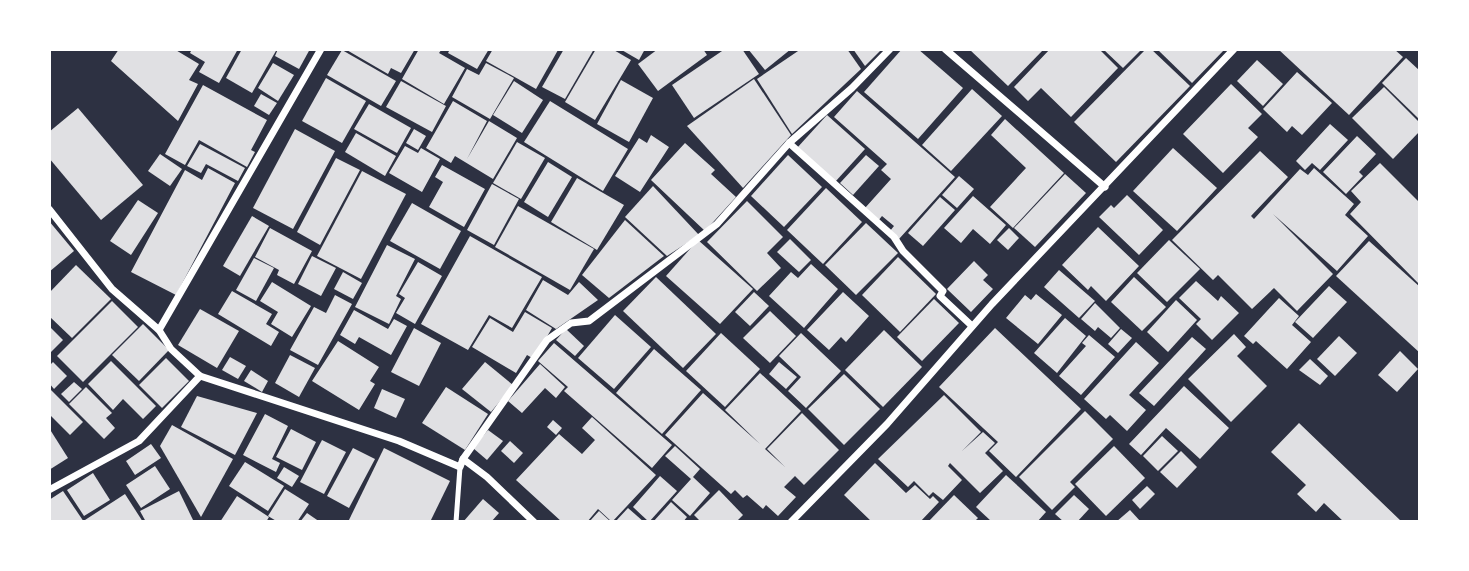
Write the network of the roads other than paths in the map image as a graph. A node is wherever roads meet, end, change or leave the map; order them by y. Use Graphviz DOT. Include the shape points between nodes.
graph roads {
  1 [pos="321,49"];
  2 [pos="890,49"];
  3 [pos="945,49"];
  4 [pos="1234,49"];
  5 [pos="789,143"];
  6 [pos="1105,187"];
  7 [pos="49,209"];
  8 [pos="972,326"];
  9 [pos="159,330"];
  10 [pos="200,376"];
  11 [pos="461,463"];
  12 [pos="49,490"];
  13 [pos="456,522"];
  14 [pos="534,522"];
  15 [pos="791,522"];
  1 -- 9 [label="street"];
  2 -- 5 [label="street"];
  3 -- 6 [label="street"];
  4 -- 6 [label="street"];
  5 -- 8 [label="street" via="894,237 943,291 940,296"];
  5 -- 11 [label="street" via="717,224 589,321 571,323 547,340"];
  6 -- 8 [label="street"];
  7 -- 9 [label="street" via="112,289"];
  8 -- 15 [label="street" via="887,424"];
  9 -- 10 [label="street" via="171,349"];
  10 -- 11 [label="street"];
  10 -- 12 [label="street" via="138,441"];
  11 -- 13 [label="lane"];
  11 -- 14 [label="street" via="487,477"];
}
